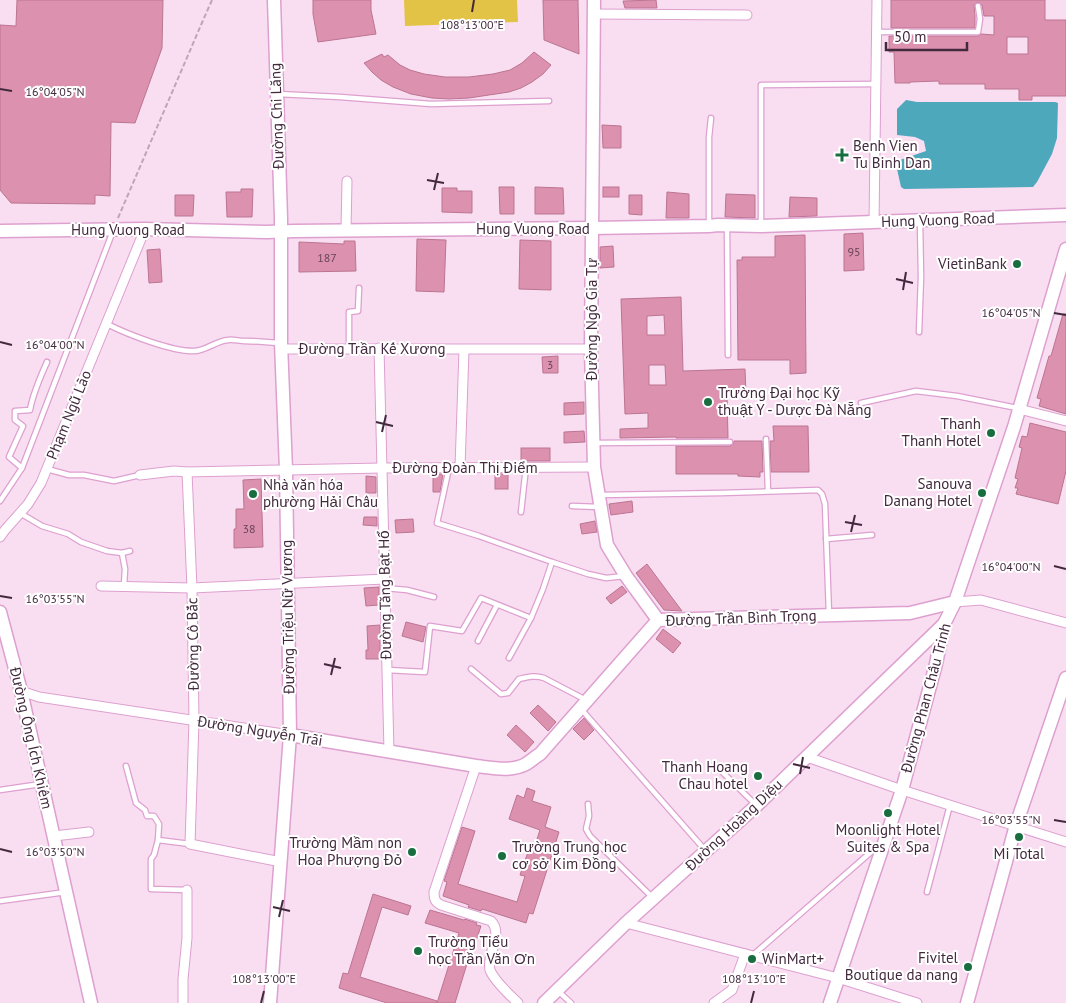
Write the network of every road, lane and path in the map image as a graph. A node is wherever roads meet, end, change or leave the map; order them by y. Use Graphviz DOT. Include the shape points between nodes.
graph roads {
  1 [pos="212,0"];
  2 [pos="274,0"];
  3 [pos="594,0"];
  4 [pos="877,0"];
  5 [pos="978,6"];
  6 [pos="594,14"];
  7 [pos="747,15"];
  8 [pos="877,32"];
  9 [pos="876,84"];
  10 [pos="277,94"];
  11 [pos="550,101"];
  12 [pos="711,118"];
  13 [pos="347,181"];
  14 [pos="1066,215"];
  15 [pos="920,221"];
  16 [pos="874,222"];
  17 [pos="727,225"];
  18 [pos="709,226"];
  19 [pos="761,226"];
  20 [pos="592,228"];
  21 [pos="145,229"];
  22 [pos="113,230"];
  23 [pos="346,230"];
  24 [pos="0,231"];
  25 [pos="281,231"];
  26 [pos="1066,249"];
  27 [pos="1062,280"];
  28 [pos="359,288"];
  29 [pos="106,324"];
  30 [pos="919,332"];
  31 [pos="281,346"];
  32 [pos="349,348"];
  33 [pos="379,348"];
  34 [pos="590,349"];
  35 [pos="464,350"];
  36 [pos="728,355"];
  37 [pos="48,362"];
  38 [pos="861,404"];
  39 [pos="1019,409"];
  40 [pos="1066,421"];
  41 [pos="766,439"];
  42 [pos="730,442"];
  43 [pos="593,444"];
  44 [pos="526,467"];
  45 [pos="594,467"];
  46 [pos="22,468"];
  47 [pos="382,468"];
  48 [pos="449,468"];
  49 [pos="460,468"];
  50 [pos="47,469"];
  51 [pos="286,470"];
  52 [pos="187,472"];
  53 [pos="140,475"];
  54 [pos="768,491"];
  55 [pos="0,501"];
  56 [pos="600,501"];
  57 [pos="572,506"];
  58 [pos="521,512"];
  59 [pos="20,513"];
  60 [pos="2,531"];
  61 [pos="872,535"];
  62 [pos="826,538"];
  63 [pos="130,552"];
  64 [pos="122,553"];
  65 [pos="552,562"];
  66 [pos="626,576"];
  67 [pos="385,579"];
  68 [pos="288,583"];
  69 [pos="101,586"];
  70 [pos="124,587"];
  71 [pos="192,588"];
  72 [pos="385,588"];
  73 [pos="434,597"];
  74 [pos="955,602"];
  75 [pos="497,605"];
  76 [pos="0,612"];
  77 [pos="830,615"];
  78 [pos="530,618"];
  79 [pos="658,620"];
  80 [pos="1066,623"];
  81 [pos="944,624"];
  82 [pos="478,640"];
  83 [pos="916,651"];
  84 [pos="509,658"];
  85 [pos="936,664"];
  86 [pos="471,669"];
  87 [pos="387,670"];
  88 [pos="1066,678"];
  89 [pos="21,691"];
  90 [pos="584,704"];
  91 [pos="194,721"];
  92 [pos="290,735"];
  93 [pos="389,751"];
  94 [pos="807,758"];
  95 [pos="715,765"];
  96 [pos="126,766"];
  97 [pos="476,766"];
  98 [pos="499,769"];
  99 [pos="42,784"];
  100 [pos="0,790"];
  101 [pos="902,790"];
  102 [pos="588,804"];
  103 [pos="950,805"];
  104 [pos="756,806"];
  105 [pos="1016,825"];
  106 [pos="89,832"];
  107 [pos="54,836"];
  108 [pos="158,840"];
  109 [pos="884,841"];
  110 [pos="1066,842"];
  111 [pos="190,844"];
  112 [pos="707,851"];
  113 [pos="281,862"];
  114 [pos="187,890"];
  115 [pos="67,892"];
  116 [pos="927,892"];
  117 [pos="654,898"];
  118 [pos="0,900"];
  119 [pos="626,923"];
  120 [pos="748,955"];
  121 [pos="838,978"];
  122 [pos="557,990"];
  123 [pos="91,1003"];
  124 [pos="183,1003"];
  125 [pos="270,1003"];
  126 [pos="518,1003"];
  127 [pos="544,1003"];
  128 [pos="571,1003"];
  129 [pos="714,1003"];
  130 [pos="830,1003"];
  131 [pos="917,1003"];
  132 [pos="967,1003"];
  1 -- 22 [label="path"];
  2 -- 10 [label="street, Đường Chi Lăng"];
  3 -- 6 [label="street, Đường Ngô Gia Tự"];
  4 -- 8 [label="street"];
  5 -- 8 [label="lane" via="978,32"];
  6 -- 7 [label="street"];
  6 -- 20 [label="street, Đường Ngô Gia Tự"];
  8 -- 9 [label="street"];
  9 -- 16 [label="street"];
  9 -- 19 [label="lane" via="761,85"];
  10 -- 11 [label="lane" via="431,104"];
  10 -- 25 [label="street, Đường Chi Lăng"];
  12 -- 18 [label="lane"];
  13 -- 23 [label="street"];
  14 -- 15 [label="street, Hung Vuong Road"];
  15 -- 16 [label="street, Hung Vuong Road"];
  15 -- 30 [label="lane"];
  16 -- 19 [label="street, Hung Vuong Road"];
  17 -- 18 [label="street, Hung Vuong Road"];
  17 -- 19 [label="street, Hung Vuong Road"];
  17 -- 36 [label="lane"];
  18 -- 20 [label="street, Hung Vuong Road"];
  20 -- 23 [label="street, Hung Vuong Road"];
  20 -- 34 [label="street, Đường Ngô Gia Tự"];
  21 -- 22 [label="street, Hung Vuong Road"];
  21 -- 25 [label="street, Hung Vuong Road"];
  21 -- 29 [label="street, Phạm Ngũ Lão"];
  22 -- 24 [label="street, Hung Vuong Road"];
  22 -- 46 [label="lane"];
  23 -- 25 [label="street, Hung Vuong Road"];
  25 -- 31 [label="street, Đường Triệu Nữ Vương"];
  26 -- 27 [label="street, Đường Phan Châu Trinh"];
  27 -- 39 [label="street, Đường Phan Châu Trinh"];
  28 -- 32 [label="lane" via="358,311 349,312"];
  29 -- 31 [label="lane" via="142,339 187,350 196,351 228,340"];
  29 -- 50 [label="street, Phạm Ngũ Lão"];
  31 -- 32 [label="street, Đường Trần Kế Xương"];
  31 -- 51 [label="street, Đường Triệu Nữ Vương"];
  32 -- 33 [label="street, Đường Trần Kế Xương"];
  33 -- 35 [label="street, Đường Trần Kế Xương"];
  33 -- 47 [label="street, Đường Tăng Bạt Hổ"];
  34 -- 35 [label="street, Đường Trần Kế Xương"];
  34 -- 43 [label="street, Đường Ngô Gia Tự"];
  35 -- 49 [label="street, Đường Trần Kế Xương"];
  37 -- 46 [label="lane" via="36,385 30,410 15,411 15,420 23,426 9,457"];
  38 -- 39 [label="lane" via="916,391"];
  39 -- 40 [label="street"];
  39 -- 74 [label="street, Đường Phan Châu Trinh"];
  41 -- 54 [label="lane"];
  42 -- 43 [label="lane"];
  43 -- 45 [label="street, Đường Ngô Gia Tự"];
  44 -- 45 [label="street, Đường Đoàn Thị Điểm"];
  44 -- 49 [label="street, Đường Đoàn Thị Điểm"];
  44 -- 58 [label="lane"];
  45 -- 56 [label="street, Đường Ngô Gia Tự"];
  46 -- 55 [label="lane"];
  47 -- 48 [label="street, Đường Đoàn Thị Điểm"];
  47 -- 51 [label="street, Đường Đoàn Thị Điểm"];
  47 -- 67 [label="street, Đường Tăng Bạt Hổ"];
  48 -- 49 [label="street, Đường Đoàn Thị Điểm"];
  48 -- 65 [label="lane" via="437,523"];
  50 -- 53 [label="lane" via="114,481"];
  50 -- 59 [label="street, Phạm Ngũ Lão"];
  51 -- 52 [label="street, Đường Đoàn Thị Điểm"];
  51 -- 68 [label="street, Đường Triệu Nữ Vương"];
  52 -- 53 [label="street, Đường Đoàn Thị Điểm"];
  52 -- 71 [label="street, Đường Cô Bắc"];
  54 -- 56 [label="lane"];
  54 -- 62 [label="lane" via="818,490 823,497"];
  56 -- 57 [label="lane"];
  56 -- 66 [label="street, Đường Ngô Gia Tự" via="607,545"];
  59 -- 60 [label="street, Phạm Ngũ Lão"];
  59 -- 64 [label="lane" via="81,542"];
  61 -- 62 [label="lane"];
  62 -- 77 [label="lane"];
  63 -- 64 [label="lane"];
  64 -- 70 [label="lane"];
  65 -- 66 [label="lane" via="606,578"];
  65 -- 78 [label="lane"];
  66 -- 79 [label="street, Đường Ngô Gia Tự"];
  67 -- 68 [label="street"];
  67 -- 72 [label="street, Đường Tăng Bạt Hổ"];
  68 -- 71 [label="street"];
  68 -- 92 [label="street, Đường Triệu Nữ Vương"];
  69 -- 70 [label="street"];
  70 -- 71 [label="street"];
  71 -- 91 [label="street, Đường Cô Bắc"];
  72 -- 73 [label="lane"];
  72 -- 87 [label="street, Đường Tăng Bạt Hổ"];
  74 -- 77 [label="street, Đường Trần Bình Trọng" via="910,614"];
  74 -- 80 [label="street" via="981,600"];
  74 -- 81 [label="street, Đường Phan Châu Trinh"];
  75 -- 78 [label="lane"];
  75 -- 82 [label="lane"];
  75 -- 87 [label="lane" via="480,598 462,631 430,626 425,672"];
  76 -- 89 [label="street, Đường Ông Ích Khiêm"];
  77 -- 79 [label="street, Đường Trần Bình Trọng"];
  78 -- 84 [label="lane"];
  79 -- 90 [label="street, Đường Trần Bình Trọng"];
  81 -- 83 [label="street, Đường Hoàng Diệu"];
  81 -- 85 [label="street, Đường Phan Châu Trinh"];
  83 -- 85 [label="street"];
  83 -- 94 [label="street, Đường Hoàng Diệu"];
  85 -- 101 [label="street, Đường Phan Châu Trinh"];
  86 -- 90 [label="lane" via="501,694 508,693 519,679 538,676"];
  87 -- 93 [label="street, Đường Tăng Bạt Hổ"];
  88 -- 105 [label="street"];
  89 -- 91 [label="street, Đường Nguyễn Trãi" via="39,697"];
  89 -- 99 [label="street, Đường Ông Ích Khiêm"];
  90 -- 98 [label="street, Đường Trần Bình Trọng" via="540,754 526,764"];
  90 -- 112 [label="lane"];
  91 -- 92 [label="street, Đường Nguyễn Trãi"];
  91 -- 111 [label="street, Đường Cô Bắc"];
  92 -- 93 [label="street, Đường Nguyễn Trãi"];
  92 -- 113 [label="street, Đường Triệu Nữ Vương"];
  93 -- 97 [label="street, Đường Nguyễn Trãi"];
  94 -- 101 [label="street"];
  94 -- 104 [label="street, Đường Hoàng Diệu"];
  95 -- 104 [label="lane"];
  96 -- 108 [label="lane" via="136,803 147,816 154,816 159,824"];
  97 -- 98 [label="street, Đường Nguyễn Trãi"];
  97 -- 126 [label="street" via="434,898 441,905 495,925 490,969"];
  99 -- 100 [label="lane"];
  99 -- 107 [label="street, Đường Ông Ích Khiêm"];
  101 -- 103 [label="street"];
  101 -- 109 [label="street, Đường Phan Châu Trinh"];
  102 -- 117 [label="lane" via="590,816 586,829 590,836"];
  103 -- 105 [label="street"];
  103 -- 116 [label="lane"];
  104 -- 112 [label="street, Đường Hoàng Diệu"];
  105 -- 110 [label="street"];
  105 -- 132 [label="street"];
  106 -- 107 [label="street"];
  107 -- 115 [label="street, Đường Ông Ích Khiêm"];
  108 -- 111 [label="lane"];
  108 -- 114 [label="lane" via="151,860 151,889"];
  109 -- 120 [label="lane"];
  109 -- 121 [label="street, Đường Phan Châu Trinh"];
  111 -- 113 [label="street"];
  112 -- 117 [label="street, Đường Hoàng Diệu"];
  113 -- 125 [label="street, Đường Triệu Nữ Vương"];
  114 -- 124 [label="street"];
  115 -- 118 [label="lane"];
  115 -- 123 [label="street, Đường Ông Ích Khiêm"];
  117 -- 119 [label="street, Đường Hoàng Diệu"];
  119 -- 120 [label="street"];
  119 -- 122 [label="street, Đường Hoàng Diệu"];
  120 -- 121 [label="street"];
  120 -- 129 [label="street" via="732,990"];
  121 -- 130 [label="street, Đường Phan Châu Trinh"];
  121 -- 131 [label="street"];
  122 -- 127 [label="street, Đường Hoàng Diệu"];
  122 -- 128 [label="lane"];
}
